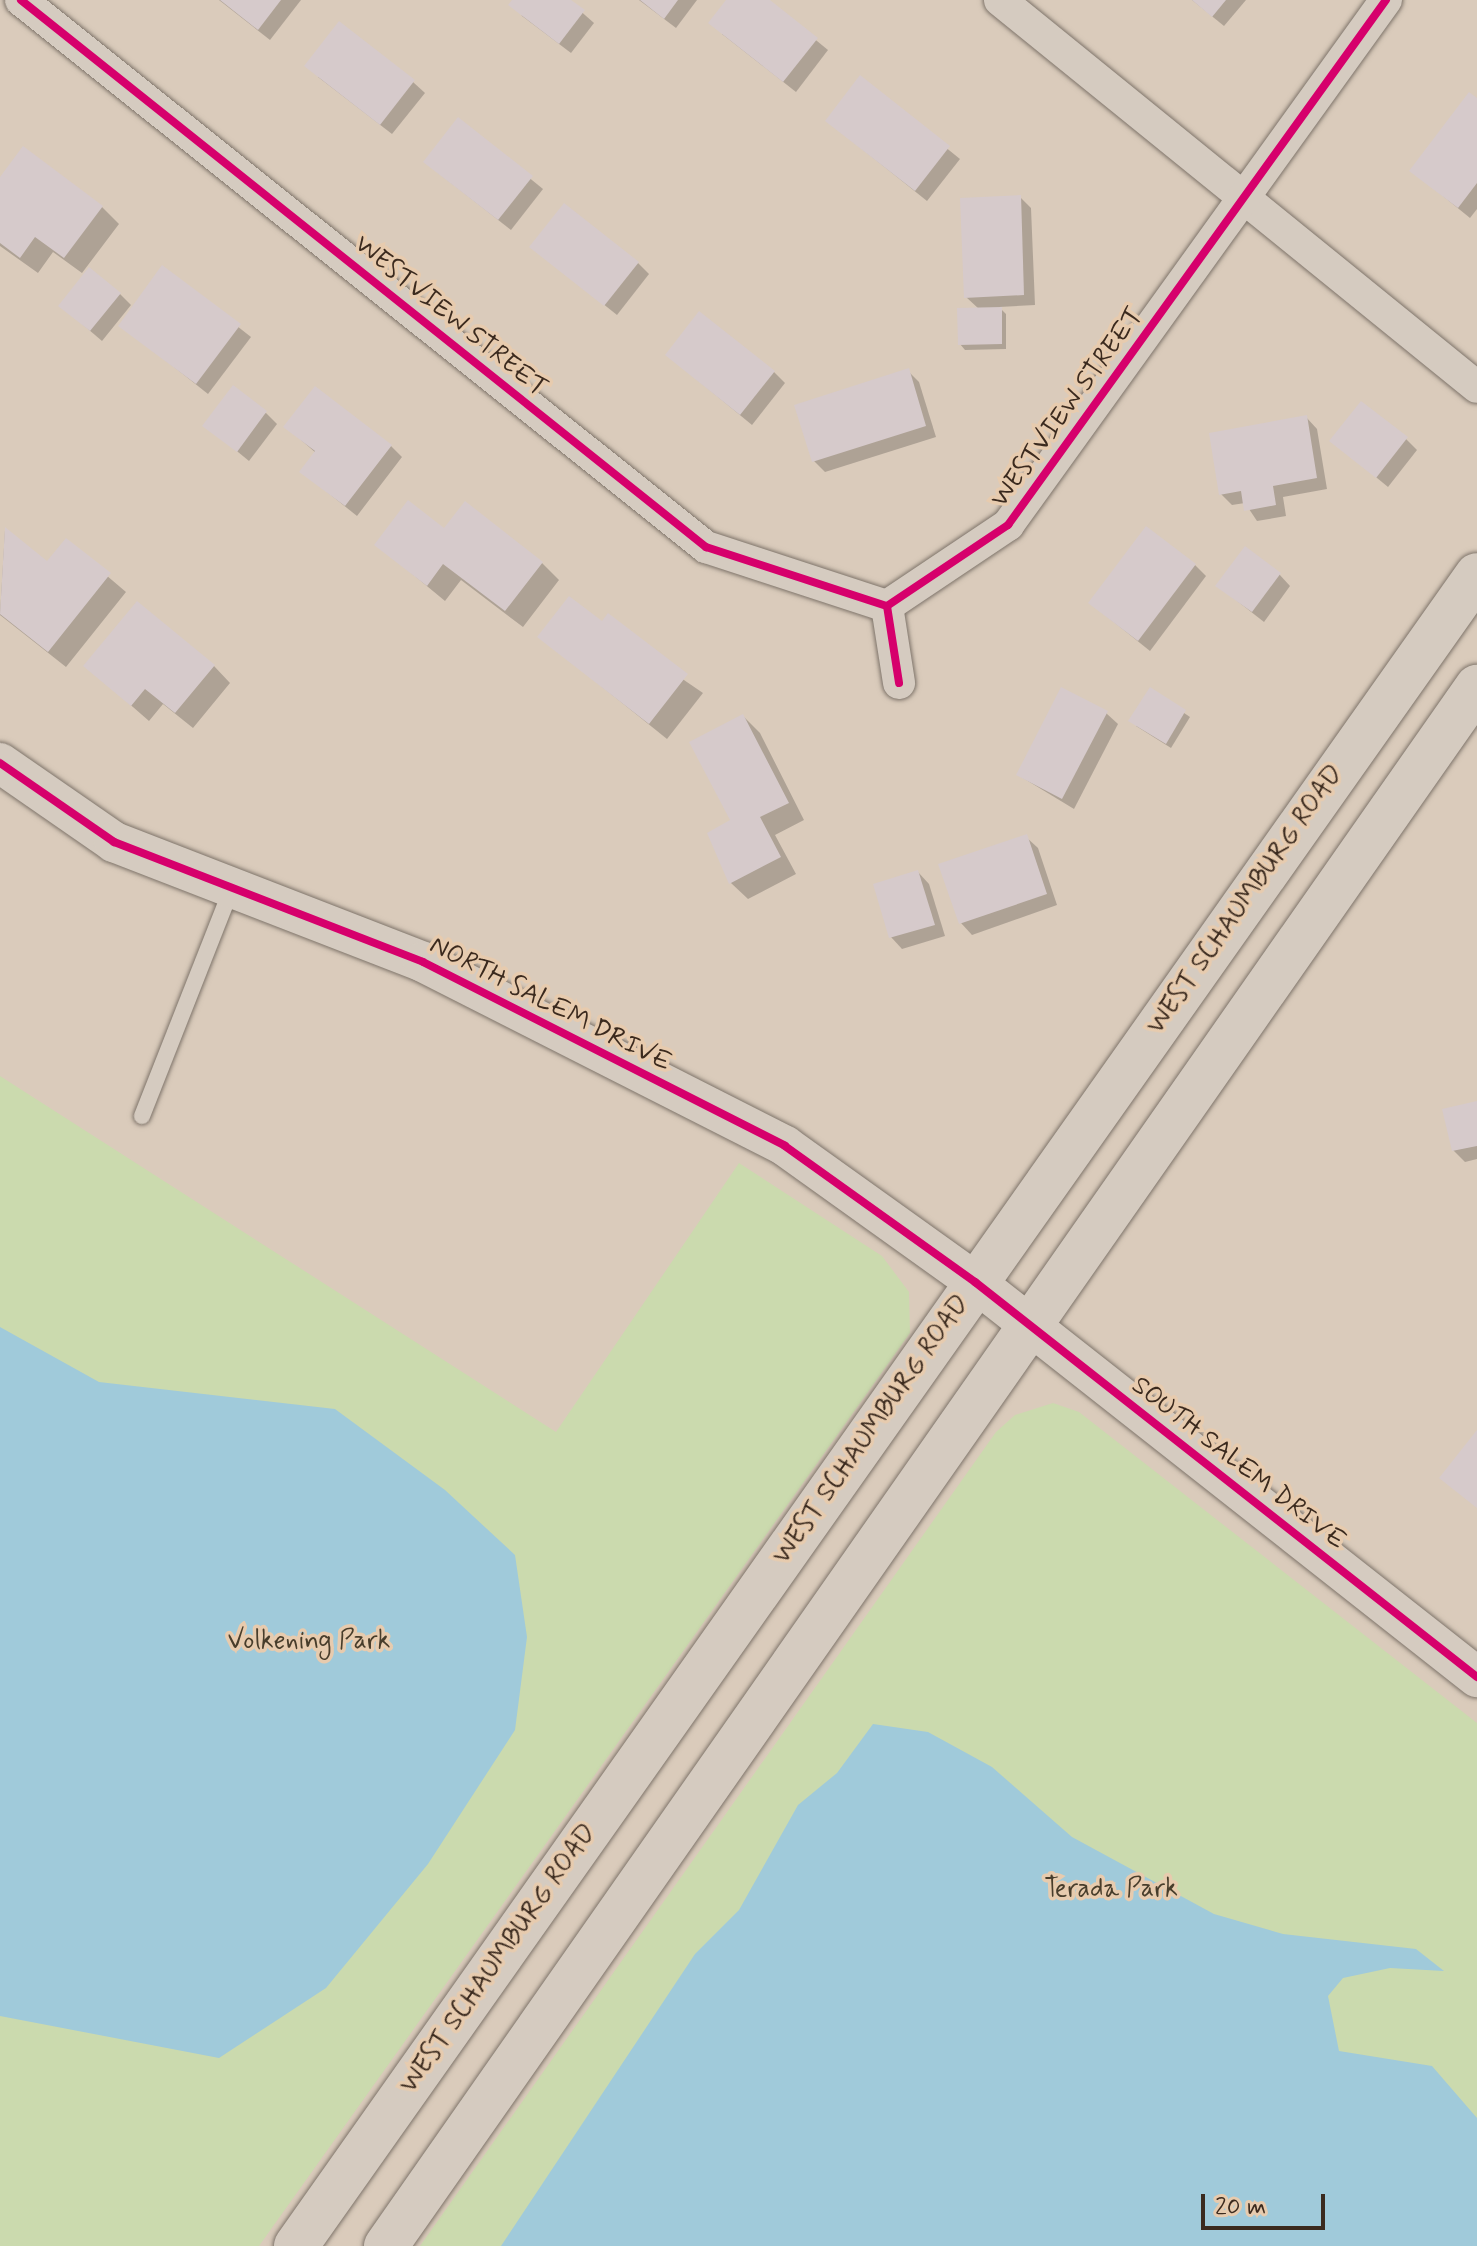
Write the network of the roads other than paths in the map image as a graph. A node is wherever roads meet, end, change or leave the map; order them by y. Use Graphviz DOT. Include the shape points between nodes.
graph roads {
  1 [pos="21,0"];
  2 [pos="1000,0"];
  3 [pos="1386,0"];
  4 [pos="1247,197"];
  5 [pos="1477,387"];
  6 [pos="1477,575"];
  7 [pos="887,606"];
  8 [pos="899,683"];
  9 [pos="1477,687"];
  10 [pos="0,763"];
  11 [pos="232,888"];
  12 [pos="142,1116"];
  13 [pos="975,1282"];
  14 [pos="1031,1329"];
  15 [pos="1477,1677"];
  16 [pos="296,2246"];
  17 [pos="386,2246"];
  1 -- 7 [label="street, WESTVIEW STREET" via="706,547"];
  2 -- 4 [label="street"];
  3 -- 4 [label="street, WESTVIEW STREET"];
  4 -- 5 [label="street"];
  4 -- 7 [label="street, WESTVIEW STREET" via="1008,525"];
  6 -- 13 [label="main road, WEST SCHAUMBURG ROAD"];
  7 -- 8 [label="street"];
  9 -- 14 [label="main road"];
  10 -- 11 [label="street, NORTH SALEM DRIVE" via="114,842"];
  11 -- 12 [label="lane"];
  11 -- 13 [label="street, NORTH SALEM DRIVE" via="423,962 785,1146"];
  13 -- 14 [label="street, SOUTH SALEM DRIVE"];
  13 -- 16 [label="main road, WEST SCHAUMBURG ROAD"];
  14 -- 15 [label="street, SOUTH SALEM DRIVE"];
  14 -- 17 [label="main road"];
}
